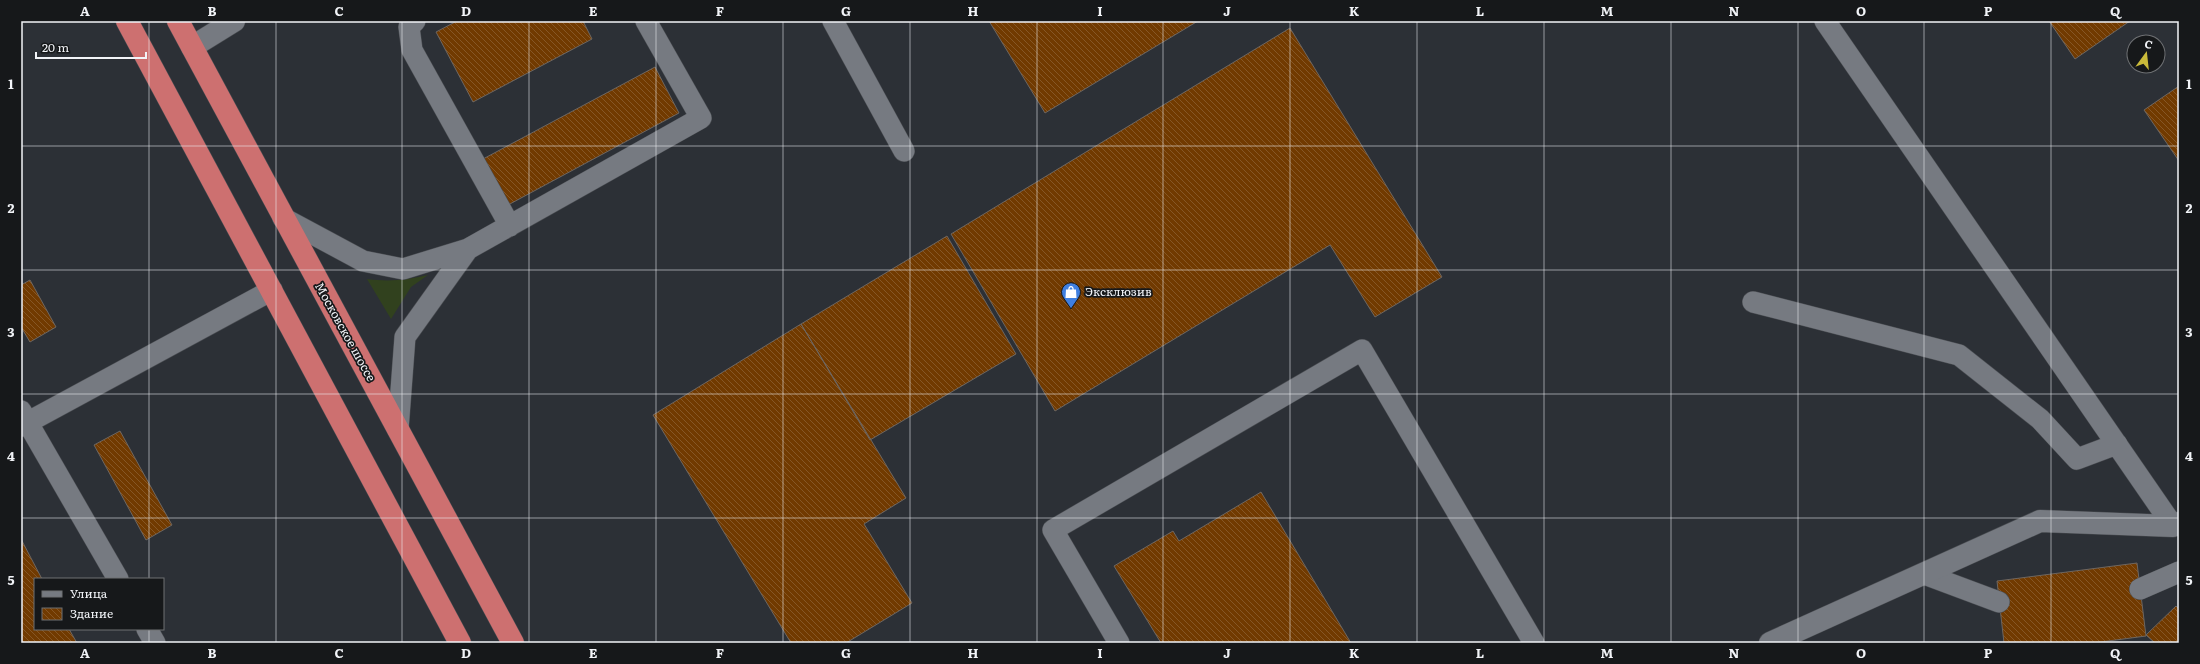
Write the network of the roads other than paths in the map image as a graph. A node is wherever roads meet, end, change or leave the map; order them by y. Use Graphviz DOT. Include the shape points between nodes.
graph roads {
  1 [pos="127,21"];
  2 [pos="178,21"];
  3 [pos="234,21"];
  4 [pos="415,21"];
  5 [pos="646,21"];
  6 [pos="834,21"];
  7 [pos="1825,21"];
  8 [pos="192,47"];
  9 [pos="904,151"];
  10 [pos="283,218"];
  11 [pos="510,226"];
  12 [pos="468,249"];
  13 [pos="272,290"];
  14 [pos="1753,302"];
  15 [pos="23,420"];
  16 [pos="398,430"];
  17 [pos="2117,444"];
  18 [pos="2177,527"];
  19 [pos="2179,572"];
  20 [pos="1924,574"];
  21 [pos="117,578"];
  22 [pos="2140,589"];
  23 [pos="1999,602"];
  24 [pos="148,630"];
  25 [pos="155,643"];
  26 [pos="460,643"];
  27 [pos="513,643"];
  28 [pos="1119,643"];
  29 [pos="1534,643"];
  30 [pos="1770,643"];
  1 -- 13 [label="highway"];
  2 -- 8 [label="highway, Московское шоссе"];
  3 -- 8 [label="street"];
  4 -- 11 [label="lane" via="409,28 412,50"];
  5 -- 11 [label="lane" via="701,118"];
  6 -- 9 [label="lane"];
  7 -- 17 [label="lane"];
  8 -- 10 [label="highway, Московское шоссе"];
  10 -- 12 [label="lane" via="363,261 403,268"];
  10 -- 16 [label="highway, Московское шоссе"];
  11 -- 12 [label="lane"];
  12 -- 16 [label="lane" via="405,338"];
  13 -- 15 [label="lane"];
  13 -- 26 [label="highway"];
  14 -- 17 [label="lane" via="1959,355 2040,419 2077,458"];
  15 -- 21 [label="lane"];
  16 -- 27 [label="highway, Московское шоссе"];
  17 -- 18 [label="lane"];
  18 -- 20 [label="street" via="2040,521"];
  19 -- 22 [label="lane"];
  20 -- 23 [label="lane"];
  20 -- 30 [label="street"];
  24 -- 25 [label="lane"];
  28 -- 29 [label="lane" via="1053,530 1362,350"];
}
